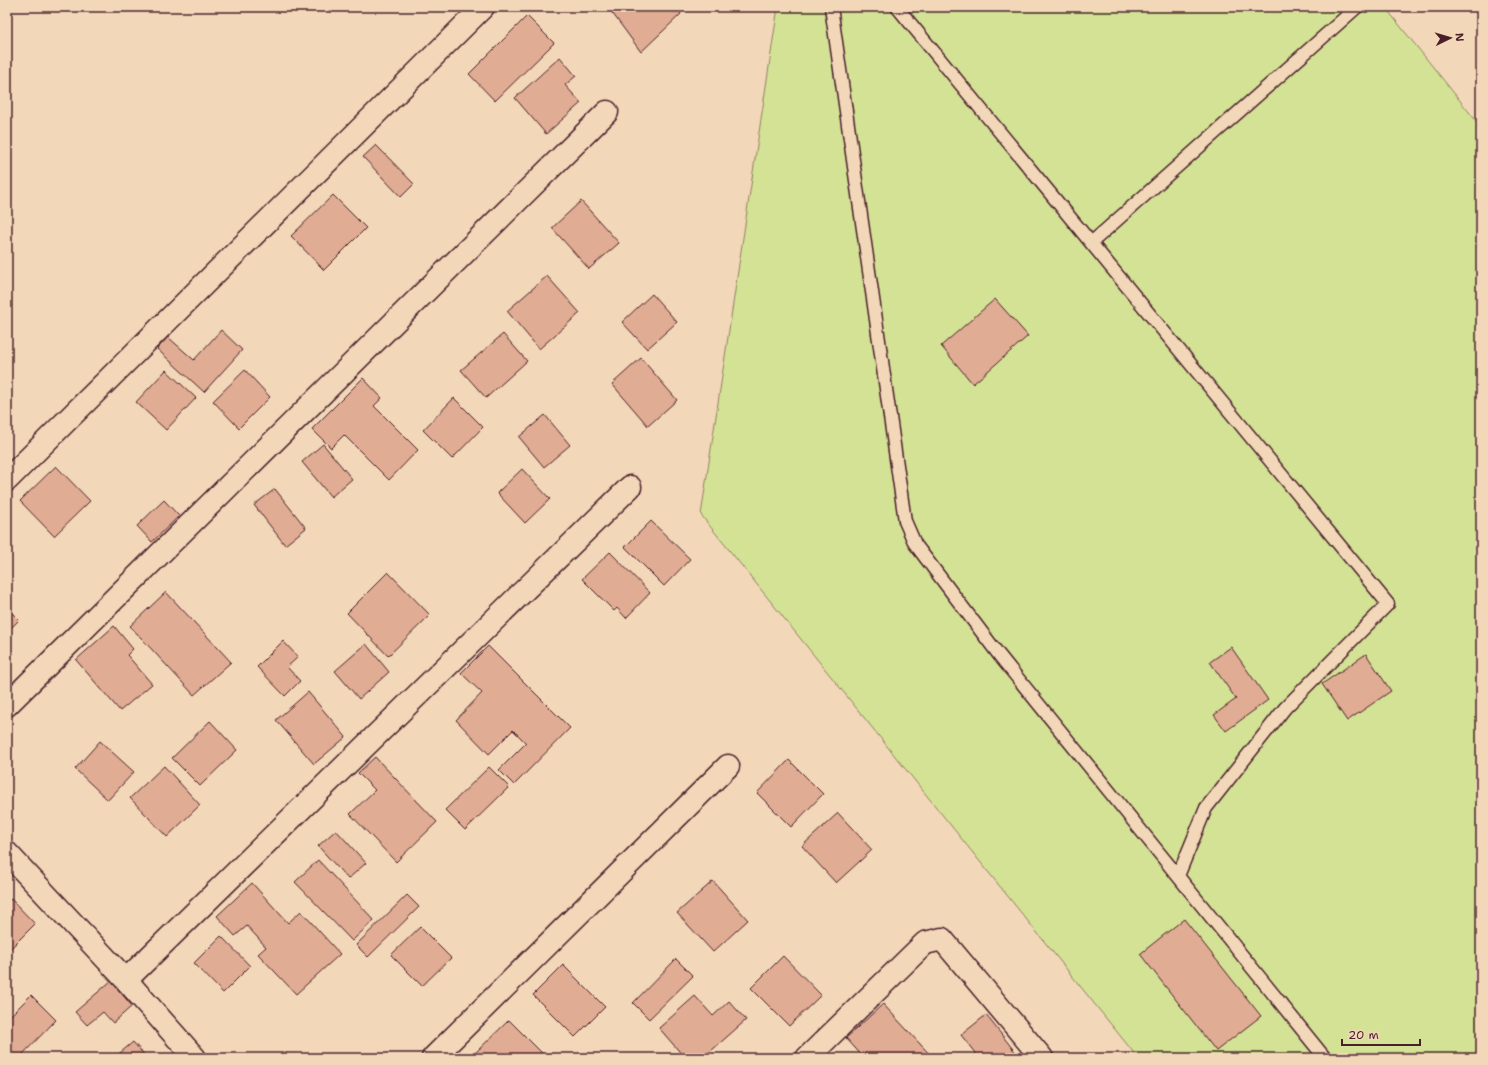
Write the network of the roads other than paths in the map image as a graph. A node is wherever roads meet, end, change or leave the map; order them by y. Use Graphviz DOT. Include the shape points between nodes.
graph roads {
  1 [pos="483,7"];
  2 [pos="831,7"];
  3 [pos="897,7"];
  4 [pos="1357,7"];
  5 [pos="607,112"];
  6 [pos="1091,243"];
  7 [pos="7,480"];
  8 [pos="630,487"];
  9 [pos="7,705"];
  10 [pos="728,766"];
  11 [pos="7,853"];
  12 [pos="1178,876"];
  13 [pos="126,980"];
  14 [pos="195,1058"];
  15 [pos="433,1058"];
  16 [pos="807,1058"];
  17 [pos="1042,1058"];
  18 [pos="1325,1058"];
  1 -- 7 [label="street"];
  2 -- 12 [label="lane" via="905,521 915,544 999,655"];
  3 -- 6 [label="lane"];
  4 -- 6 [label="lane"];
  5 -- 9 [label="street"];
  6 -- 12 [label="lane" via="1388,604 1285,708 1206,808"];
  8 -- 13 [label="street"];
  10 -- 15 [label="street"];
  11 -- 13 [label="street"];
  12 -- 18 [label="lane"];
  13 -- 14 [label="street"];
  16 -- 17 [label="street" via="925,943 942,939"];
}
